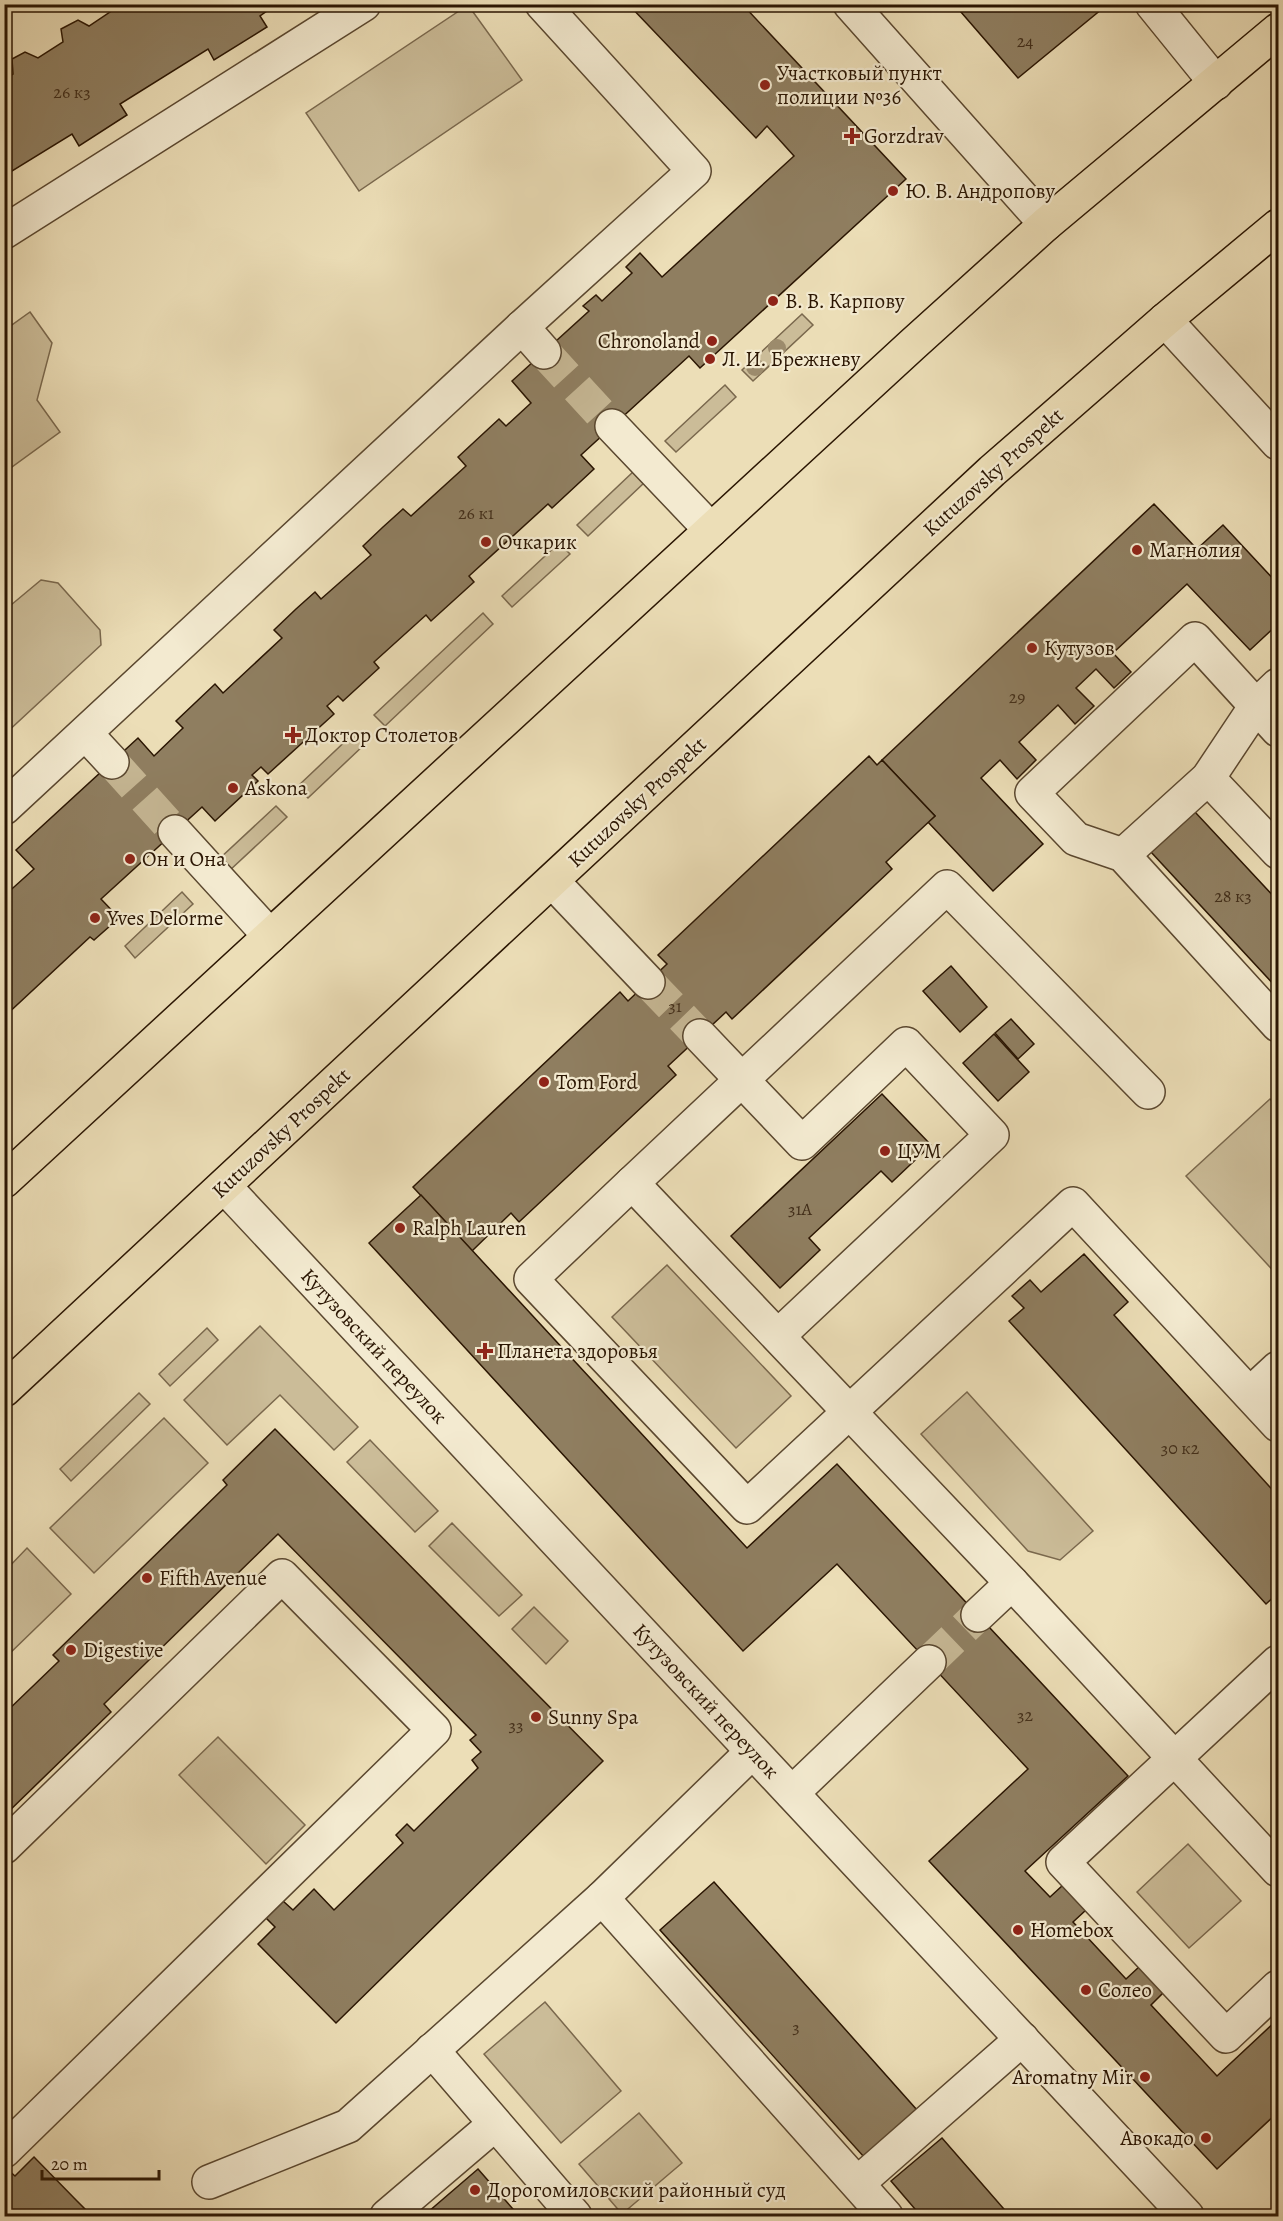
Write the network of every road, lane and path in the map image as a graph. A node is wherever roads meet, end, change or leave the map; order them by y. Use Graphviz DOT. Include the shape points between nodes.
graph roads {
  1 [pos="364,4"];
  2 [pos="542,4"];
  3 [pos="850,4"];
  4 [pos="1152,4"];
  5 [pos="1278,30"];
  6 [pos="1216,83"];
  7 [pos="1046,224"];
  8 [pos="1278,226"];
  9 [pos="4,232"];
  10 [pos="1165,320"];
  11 [pos="522,327"];
  12 [pos="544,352"];
  13 [pos="612,426"];
  14 [pos="1278,443"];
  15 [pos="711,530"];
  16 [pos="1267,696"];
  17 [pos="1278,730"];
  18 [pos="86,734"];
  19 [pos="111,762"];
  20 [pos="1208,778"];
  21 [pos="4,808"];
  22 [pos="175,832"];
  23 [pos="1278,852"];
  24 [pos="1123,855"];
  25 [pos="552,881"];
  26 [pos="270,936"];
  27 [pos="648,982"];
  28 [pos="1278,1025"];
  29 [pos="700,1036"];
  30 [pos="742,1080"];
  31 [pos="1148,1092"];
  32 [pos="4,1181"];
  33 [pos="632,1183"];
  34 [pos="224,1186"];
  35 [pos="778,1336"];
  36 [pos="1278,1368"];
  37 [pos="4,1390"];
  38 [pos="1250,1394"];
  39 [pos="848,1411"];
  40 [pos="1278,1425"];
  41 [pos="1012,1583"];
  42 [pos="978,1615"];
  43 [pos="929,1662"];
  44 [pos="1278,1662"];
  45 [pos="753,1752"];
  46 [pos="1174,1759"];
  47 [pos="792,1792"];
  48 [pos="4,1847"];
  49 [pos="1278,1870"];
  50 [pos="602,1898"];
  51 [pos="1278,1987"];
  52 [pos="1022,2039"];
  53 [pos="432,2050"];
  54 [pos="495,2124"];
  55 [pos="4,2151"];
  56 [pos="209,2182"];
  57 [pos="869,2204"];
  58 [pos="387,2217"];
  59 [pos="575,2217"];
  60 [pos="1187,2217"];
  1 -- 9 [label="street"];
  2 -- 11 [label="street" via="694,171"];
  3 -- 7 [label="street"];
  4 -- 6 [label="street"];
  5 -- 6 [label="main road"];
  6 -- 7 [label="main road"];
  7 -- 15 [label="main road"];
  8 -- 10 [label="main road, Kutuzovsky Prospekt"];
  10 -- 14 [label="street"];
  10 -- 25 [label="main road, Kutuzovsky Prospekt" via="992,471"];
  11 -- 12 [label="street"];
  11 -- 18 [label="street"];
  13 -- 15 [label="street"];
  15 -- 26 [label="main road"];
  16 -- 17 [label="street"];
  16 -- 20 [label="street"];
  16 -- 24 [label="street" via="1195,639 1032,792 1076,839"];
  18 -- 19 [label="street"];
  18 -- 21 [label="street"];
  20 -- 23 [label="street"];
  20 -- 24 [label="street"];
  22 -- 26 [label="street"];
  24 -- 28 [label="street"];
  25 -- 27 [label="street"];
  25 -- 34 [label="main road, Kutuzovsky Prospekt"];
  26 -- 32 [label="main road"];
  29 -- 30 [label="street"];
  30 -- 31 [label="street" via="947,887"];
  30 -- 33 [label="street"];
  30 -- 35 [label="street" via="802,1143 906,1044 992,1135"];
  33 -- 35 [label="street"];
  33 -- 39 [label="street" via="531,1279 747,1507"];
  34 -- 37 [label="main road, Kutuzovsky Prospekt"];
  34 -- 45 [label="street, Кутузовский переулок"];
  35 -- 39 [label="street"];
  36 -- 38 [label="street"];
  38 -- 39 [label="street" via="1073,1204"];
  38 -- 40 [label="street"];
  39 -- 41 [label="street"];
  41 -- 42 [label="street"];
  41 -- 46 [label="street"];
  43 -- 47 [label="street"];
  44 -- 46 [label="street"];
  45 -- 47 [label="street, Кутузовский переулок"];
  45 -- 50 [label="street"];
  46 -- 49 [label="street"];
  46 -- 51 [label="street" via="1064,1862 1226,2036"];
  47 -- 52 [label="street, Кутузовский переулок"];
  48 -- 55 [label="street" via="282,1576 434,1730"];
  50 -- 53 [label="street"];
  50 -- 57 [label="street"];
  52 -- 57 [label="street"];
  52 -- 60 [label="street, Кутузовский переулок"];
  53 -- 54 [label="street"];
  53 -- 56 [label="street" via="348,2126"];
  54 -- 58 [label="street"];
  54 -- 59 [label="street"];
}
